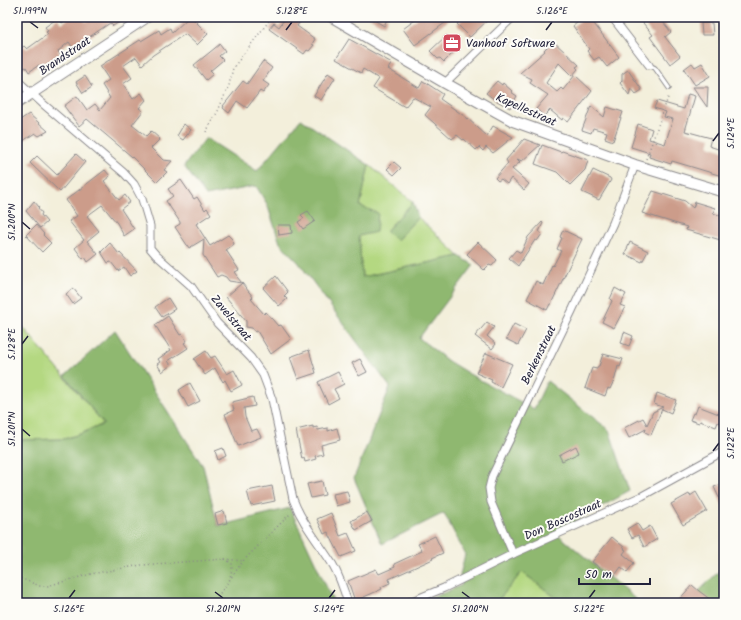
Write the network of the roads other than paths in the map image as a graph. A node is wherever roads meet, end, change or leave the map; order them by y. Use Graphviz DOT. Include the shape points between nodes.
graph roads {
  1 [pos="147,17"];
  2 [pos="332,17"];
  3 [pos="513,17"];
  4 [pos="612,17"];
  5 [pos="649,65"];
  6 [pos="17,80"];
  7 [pos="445,83"];
  8 [pos="669,88"];
  9 [pos="32,94"];
  10 [pos="17,103"];
  11 [pos="640,167"];
  12 [pos="724,192"];
  13 [pos="724,451"];
  14 [pos="513,554"];
  15 [pos="348,603"];
  16 [pos="407,603"];
  1 -- 9 [label="street, Brandstraat"];
  2 -- 7 [label="street, Kapellestraat"];
  3 -- 7 [label="street"];
  4 -- 5 [label="street"];
  5 -- 8 [label="lane" via="655,68"];
  6 -- 9 [label="street, Zavelstraat"];
  7 -- 11 [label="street, Kapellestraat" via="514,121"];
  9 -- 10 [label="street, Brandstraat"];
  9 -- 15 [label="street, Zavelstraat" via="134,184 142,199 150,226 150,248 191,286 218,323 251,358 263,375 272,399 296,508 336,571"];
  11 -- 12 [label="street, Kapellestraat"];
  11 -- 14 [label="street, Berkenstraat" via="492,476 489,488 491,502"];
  13 -- 14 [label="street, Don Boscostraat" via="642,496"];
  14 -- 16 [label="street, Don Boscostraat"];
}
